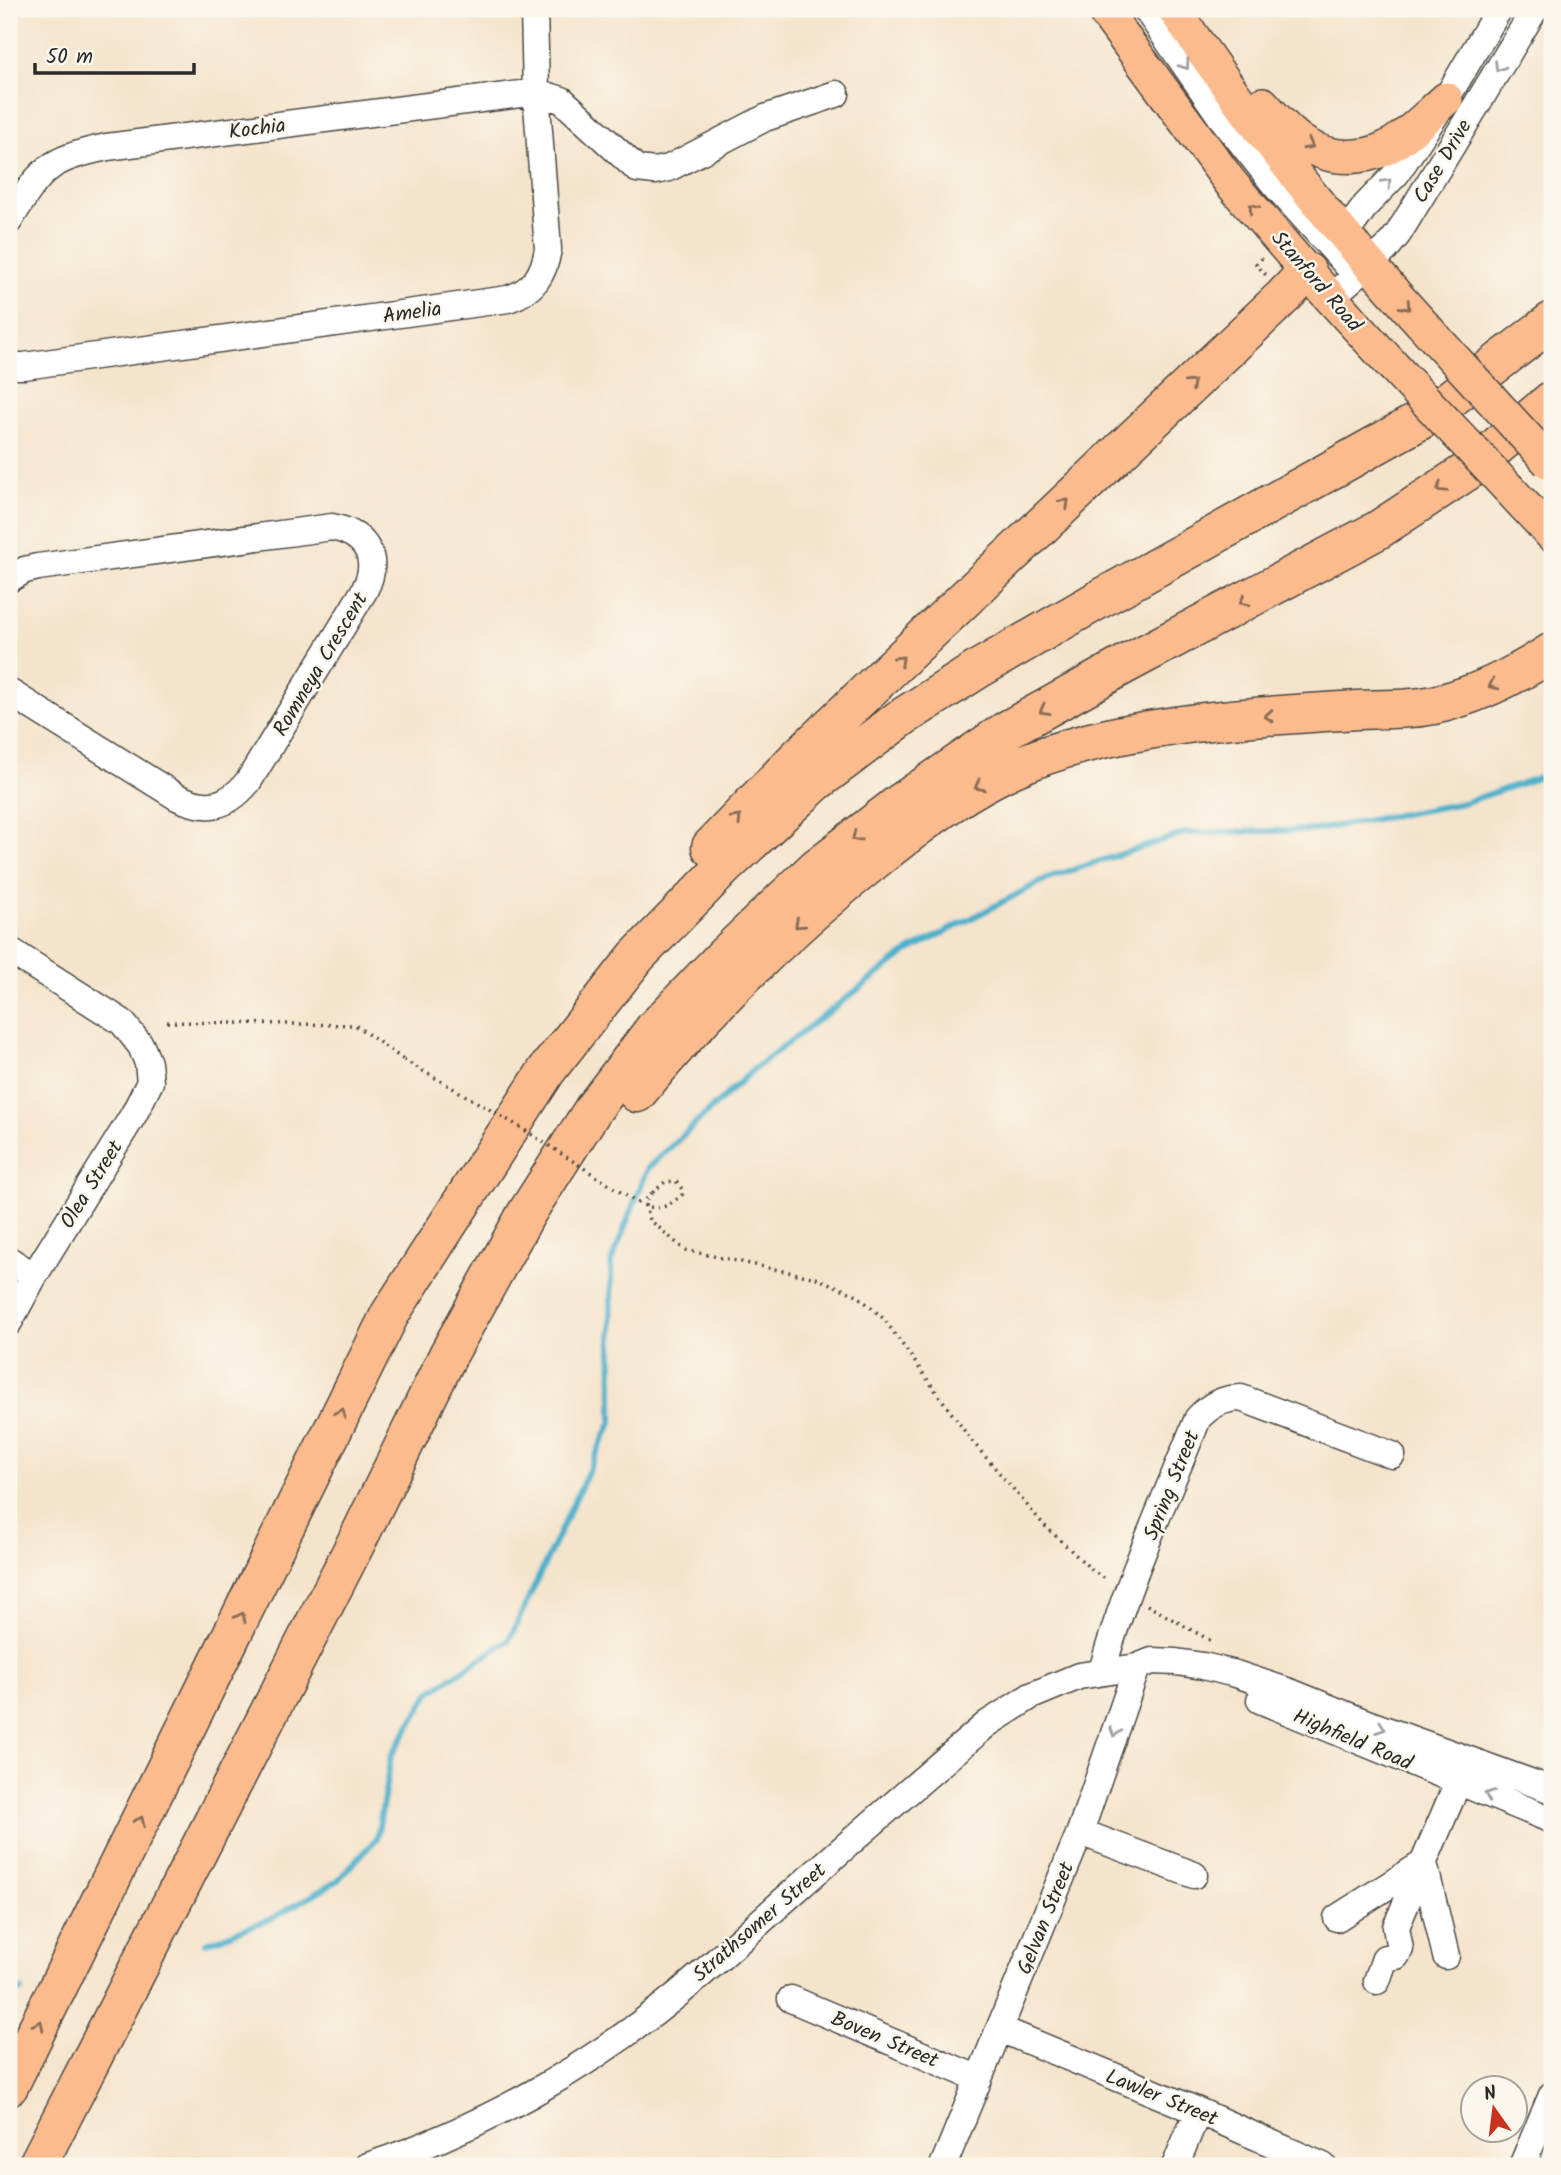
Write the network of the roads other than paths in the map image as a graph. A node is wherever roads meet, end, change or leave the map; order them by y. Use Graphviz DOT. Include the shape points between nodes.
graph roads {
  1 [pos="534,9"];
  2 [pos="1103,9"];
  3 [pos="1146,9"];
  4 [pos="1175,9"];
  5 [pos="1499,9"];
  6 [pos="1535,9"];
  7 [pos="536,92"];
  8 [pos="836,94"];
  9 [pos="1446,99"];
  10 [pos="9,221"];
  11 [pos="1328,264"];
  12 [pos="1363,270"];
  13 [pos="1552,321"];
  14 [pos="9,366"];
  15 [pos="1552,400"];
  16 [pos="1551,463"];
  17 [pos="1552,535"];
  18 [pos="9,579"];
  19 [pos="1552,652"];
  20 [pos="9,692"];
  21 [pos="9,950"];
  22 [pos="9,1260"];
  23 [pos="34,1276"];
  24 [pos="390,1314"];
  25 [pos="9,1322"];
  26 [pos="1392,1455"];
  27 [pos="360,1535"];
  28 [pos="1147,1667"];
  29 [pos="1102,1671"];
  30 [pos="1458,1782"];
  31 [pos="1552,1790"];
  32 [pos="1552,1820"];
  33 [pos="1080,1832"];
  34 [pos="1424,1863"];
  35 [pos="1194,1875"];
  36 [pos="1337,1918"];
  37 [pos="1446,1956"];
  38 [pos="1381,1970"];
  39 [pos="791,1999"];
  40 [pos="1000,2029"];
  41 [pos="979,2079"];
  42 [pos="9,2086"];
  43 [pos="1552,2095"];
  44 [pos="1198,2111"];
  45 [pos="37,2166"];
  46 [pos="368,2166"];
  47 [pos="943,2166"];
  48 [pos="1175,2166"];
  49 [pos="1323,2166"];
  50 [pos="1522,2166"];
  1 -- 7 [label="street, Amelia"];
  11 -- 2 [label="main road, Stanford Road, one-way" via="1230,182"];
  3 -- 11 [label="street, one-way"];
  4 -- 9 [label="main road, one-way" via="1282,125 1311,149 1345,157 1384,149"];
  4 -- 11 [label="main road, Stanford Road"];
  5 -- 9 [label="street, Case Drive"];
  6 -- 12 [label="street, Case Drive, one-way" via="1398,234"];
  7 -- 8 [label="street" via="562,100 636,169 655,171 765,118"];
  7 -- 10 [label="street, Kochia" via="78,153 51,164 34,181"];
  7 -- 14 [label="street, Amelia" via="548,249 543,272 520,295"];
  11 -- 9 [label="street, Case Drive, one-way"];
  11 -- 12 [label="main road, Stanford Road"];
  11 -- 12 [label="street, Case Drive"];
  11 -- 17 [label="main road, Stanford Road, bridge" via="1393,366"];
  24 -- 11 [label="highway, one-way" via="473,1160 538,1053 625,939 798,757 1284,296"];
  12 -- 16 [label="main road, Stanford Road, one-way, bridge" via="1435,338"];
  13 -- 24 [label="highway" via="1428,416 980,668 817,782 725,866 637,956 547,1070"];
  15 -- 27 [label="highway, one-way" via="1469,470 1377,530 1007,730 900,803 806,877 654,1029 594,1108 526,1214 448,1354"];
  18 -- 20 [label="street, Romneya Crescent" via="38,567 332,527 356,535 367,549 372,567 364,591 248,782 219,804 205,807 177,797"];
  19 -- 27 [label="highway, one-way" via="1485,690 1439,704 1204,722 1072,747 972,789 913,830 835,891 753,965 673,1049 613,1124 545,1222"];
  21 -- 23 [label="street, Olea Street" via="122,1022 141,1046 150,1082"];
  22 -- 23 [label="street"];
  23 -- 25 [label="street, Olea Street"];
  42 -- 24 [label="highway, one-way"];
  26 -- 29 [label="street, Spring Street" via="1241,1398 1207,1408 1198,1418 1127,1592"];
  27 -- 45 [label="highway"];
  28 -- 29 [label="street, Strathsomer Street"];
  28 -- 30 [label="street, Highfield Road" via="1233,1689"];
  28 -- 31 [label="street, Highfield Road, one-way" via="1203,1666 1236,1674"];
  28 -- 33 [label="street, Gelvan Street, one-way"];
  29 -- 46 [label="street, Strathsomer Street" via="1031,1696 987,1724 677,1994 616,2040 495,2113"];
  32 -- 30 [label="street, Highfield Road, one-way"];
  30 -- 34 [label="street"];
  33 -- 35 [label="street"];
  33 -- 40 [label="street, Gelvan Street"];
  34 -- 36 [label="street"];
  34 -- 37 [label="street"];
  34 -- 38 [label="street" via="1396,1927 1377,1940"];
  39 -- 41 [label="street, Boven Street"];
  40 -- 41 [label="street, Gelvan Street"];
  40 -- 44 [label="street, Lawler Street"];
  41 -- 47 [label="street, Gelvan Street"];
  43 -- 50 [label="street"];
  44 -- 48 [label="street"];
  44 -- 49 [label="street, Lawler Street"];
}
